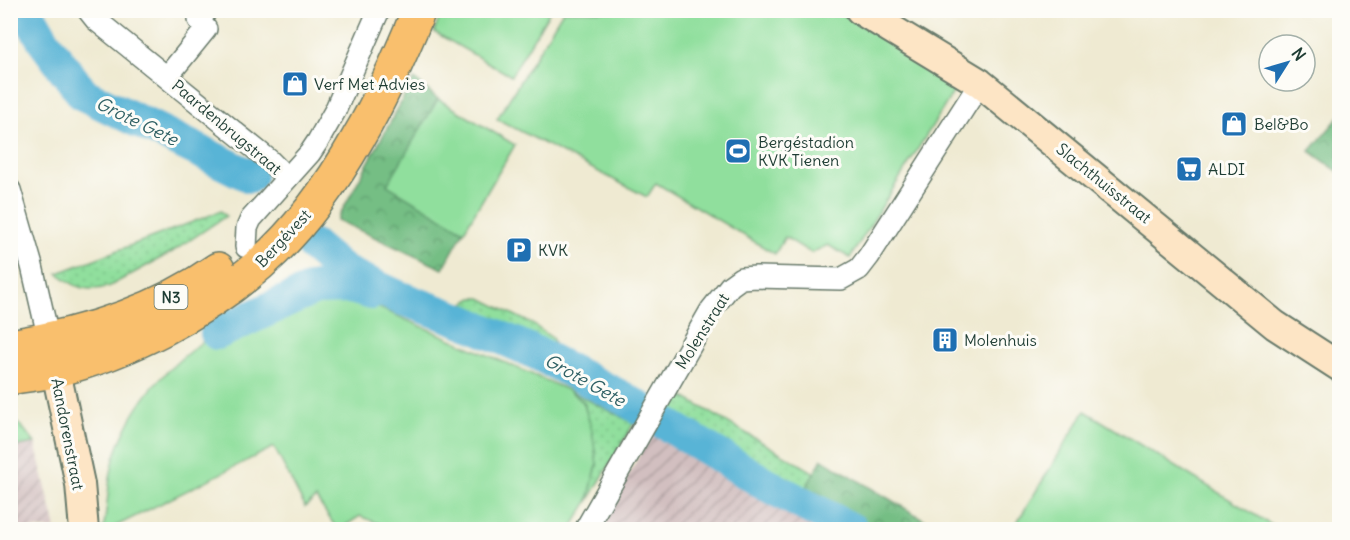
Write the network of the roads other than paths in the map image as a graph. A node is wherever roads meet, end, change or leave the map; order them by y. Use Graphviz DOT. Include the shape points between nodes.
graph roads {
  1 [pos="88,10"];
  2 [pos="207,10"];
  3 [pos="379,10"];
  4 [pos="405,10"];
  5 [pos="419,10"];
  6 [pos="860,10"];
  7 [pos="167,77"];
  8 [pos="980,83"];
  9 [pos="287,178"];
  10 [pos="10,190"];
  11 [pos="246,247"];
  12 [pos="10,346"];
  13 [pos="52,355"];
  14 [pos="1340,367"];
  15 [pos="10,378"];
  16 [pos="84,530"];
  17 [pos="585,530"];
  1 -- 7 [label="street, Paardenbrugstraat"];
  2 -- 7 [label="street, Paardenbrugstraat" via="199,20 206,29"];
  3 -- 9 [label="street" via="328,126"];
  4 -- 11 [label="main road, Bergévest / N3" via="368,92 329,160 293,206"];
  5 -- 13 [label="main road, Bergévest / N3" via="359,138 306,215 267,257 178,322 122,348"];
  6 -- 8 [label="street, Slachthuisstraat"];
  7 -- 9 [label="street, Paardenbrugstraat"];
  8 -- 14 [label="street, Slachthuisstraat" via="1275,325"];
  8 -- 17 [label="street, Molenstraat" via="858,269 842,279 756,277 741,278 730,286 711,310"];
  9 -- 11 [label="street" via="251,219"];
  10 -- 13 [label="street"];
  11 -- 13 [label="main road, Bergévest / N3" via="182,292"];
  12 -- 13 [label="main road"];
  13 -- 15 [label="main road"];
  13 -- 16 [label="street, Aandorenstraat" via="80,484"];
}
